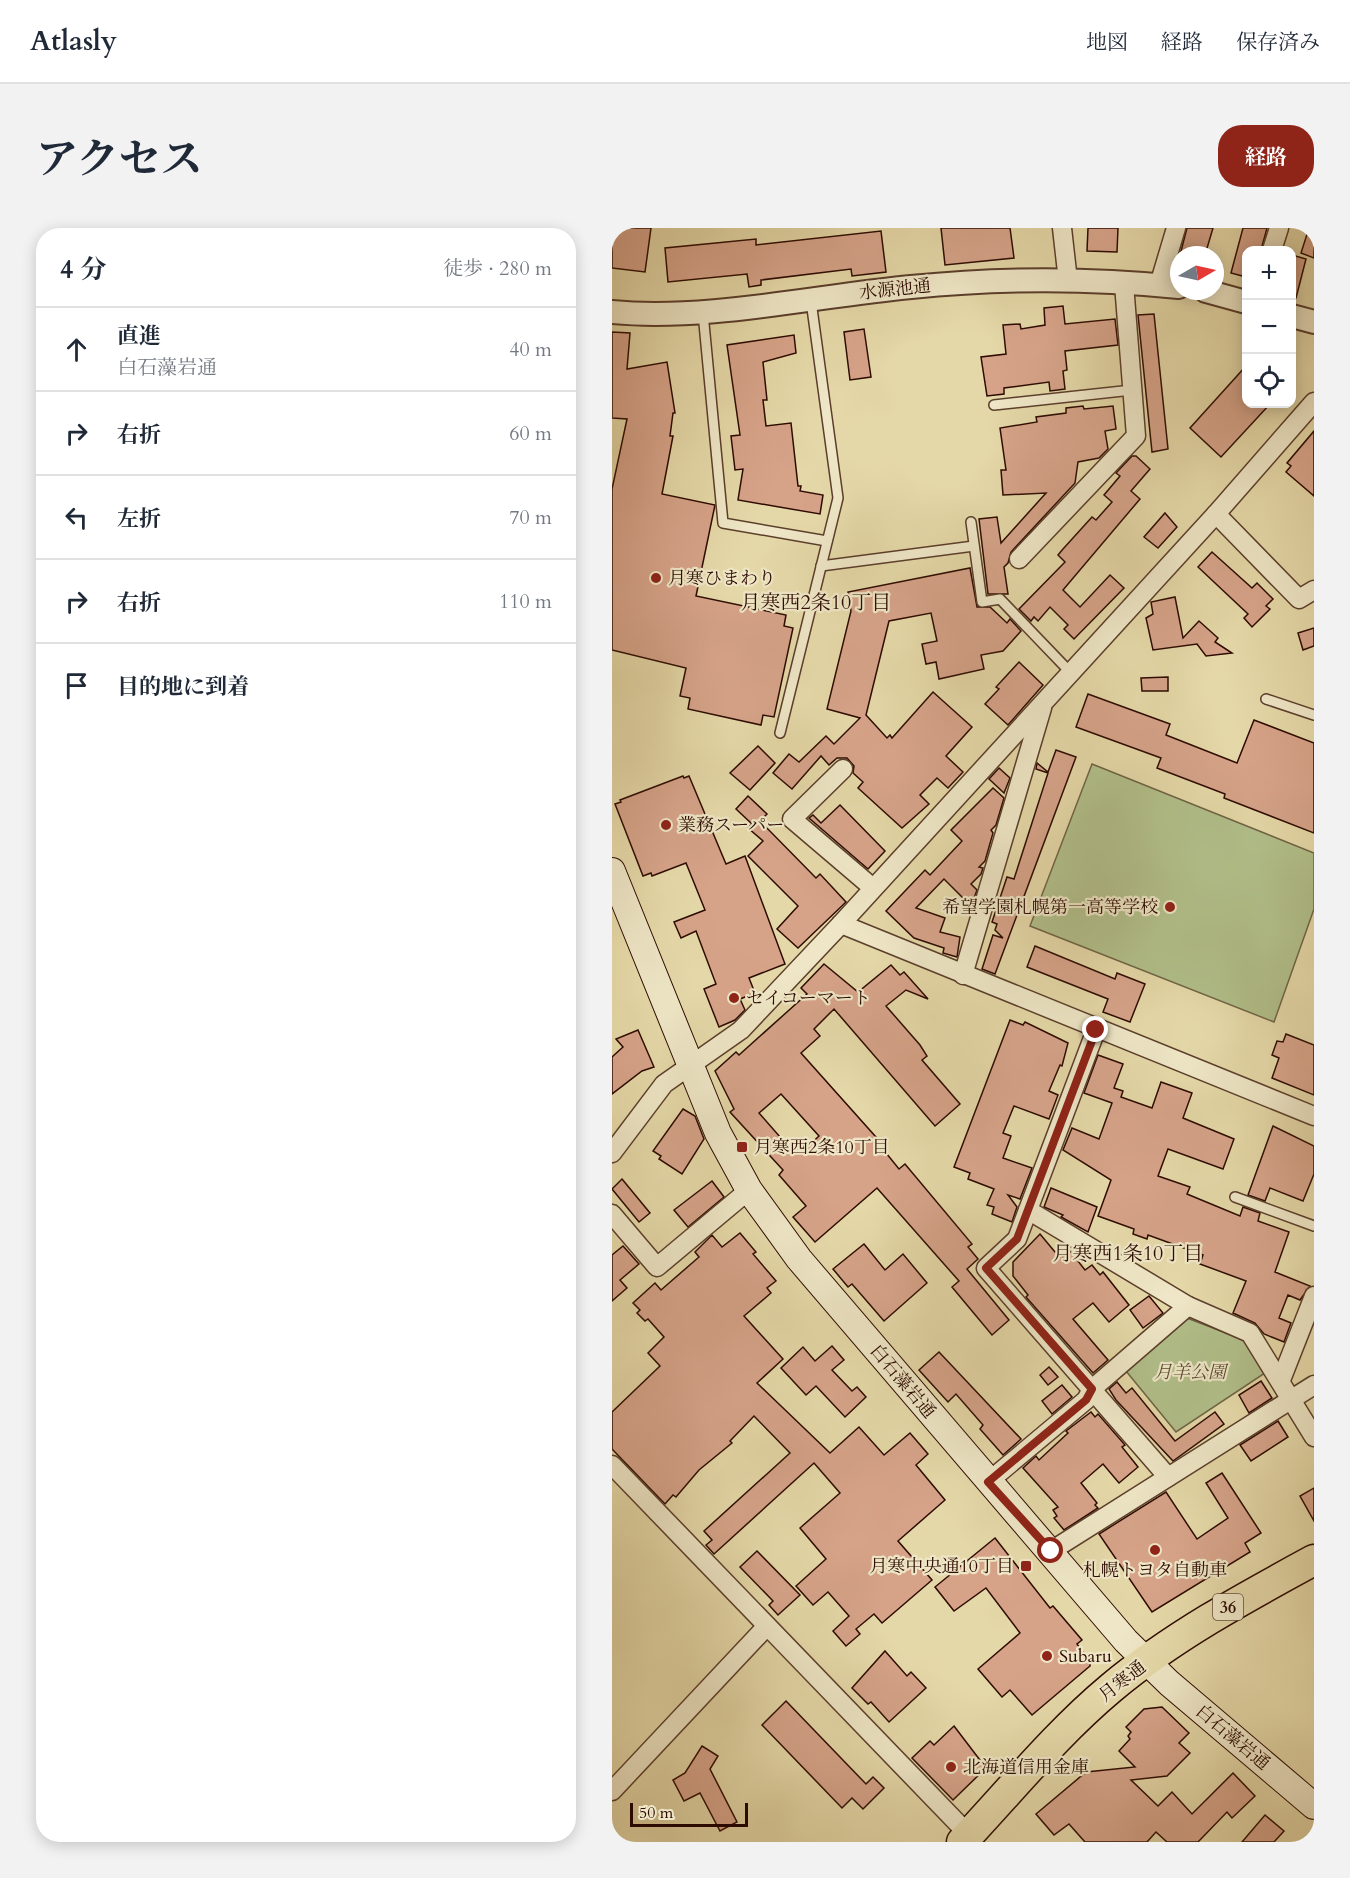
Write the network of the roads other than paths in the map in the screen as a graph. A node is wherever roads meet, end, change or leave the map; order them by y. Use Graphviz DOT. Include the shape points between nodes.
graph roads {
  1 [pos="1062,228"];
  2 [pos="1176,228"];
  3 [pos="1278,228"];
  4 [pos="1273,246"];
  5 [pos="1068,281"];
  6 [pos="1124,284"];
  7 [pos="1169,286"];
  8 [pos="1224,296"];
  9 [pos="811,299"];
  10 [pos="1242,301"];
  11 [pos="703,311"];
  12 [pos="612,312"];
  13 [pos="1296,316"];
  14 [pos="1314,322"];
  15 [pos="1132,390"];
  16 [pos="1314,402"];
  17 [pos="994,405"];
  18 [pos="1216,514"];
  19 [pos="971,522"];
  20 [pos="827,541"];
  21 [pos="974,546"];
  22 [pos="1019,559"];
  23 [pos="821,566"];
  24 [pos="1314,590"];
  25 [pos="1071,673"];
  26 [pos="1266,699"];
  27 [pos="1043,704"];
  28 [pos="1314,715"];
  29 [pos="780,733"];
  30 [pos="843,769"];
  31 [pos="613,879"];
  32 [pos="873,888"];
  33 [pos="841,924"];
  34 [pos="963,975"];
  35 [pos="1096,1030"];
  36 [pos="690,1065"];
  37 [pos="1314,1116"];
  38 [pos="612,1153"];
  39 [pos="749,1190"];
  40 [pos="1235,1197"];
  41 [pos="1028,1210"];
  42 [pos="612,1214"];
  43 [pos="1314,1226"];
  44 [pos="1314,1296"];
  45 [pos="1188,1306"];
  46 [pos="1281,1380"];
  47 [pos="1314,1385"];
  48 [pos="1092,1389"];
  49 [pos="1292,1399"];
  50 [pos="1314,1437"];
  51 [pos="612,1465"];
  52 [pos="1168,1477"];
  53 [pos="988,1482"];
  54 [pos="1051,1551"];
  55 [pos="1314,1560"];
  56 [pos="767,1626"];
  57 [pos="1147,1662"];
  58 [pos="612,1791"];
  59 [pos="1314,1806"];
  60 [pos="965,1839"];
  1 -- 5 [label="street"];
  2 -- 7 [label="street"];
  3 -- 4 [label="street"];
  5 -- 6 [label="street, 水源池通"];
  5 -- 9 [label="street, 水源池通" via="953,283"];
  6 -- 7 [label="street, 水源池通"];
  6 -- 15 [label="street"];
  8 -- 10 [label="street"];
  9 -- 11 [label="street, 水源池通"];
  9 -- 20 [label="lane" via="838,498"];
  11 -- 12 [label="street, 水源池通"];
  11 -- 20 [label="lane" via="723,523"];
  13 -- 14 [label="street"];
  15 -- 17 [label="lane"];
  15 -- 22 [label="street" via="1136,436"];
  16 -- 18 [label="street"];
  18 -- 24 [label="street" via="1299,598"];
  18 -- 25 [label="street"];
  19 -- 21 [label="lane"];
  20 -- 23 [label="lane"];
  21 -- 23 [label="lane"];
  21 -- 25 [label="lane" via="982,602 1000,598"];
  23 -- 29 [label="lane"];
  25 -- 27 [label="street"];
  26 -- 28 [label="lane"];
  27 -- 32 [label="street"];
  27 -- 34 [label="street"];
  30 -- 32 [label="street" via="792,819"];
  31 -- 36 [label="main road, 白石藻岩通"];
  32 -- 33 [label="street"];
  33 -- 34 [label="street"];
  33 -- 36 [label="street" via="741,1030"];
  34 -- 35 [label="street"];
  35 -- 37 [label="street"];
  35 -- 41 [label="street"];
  36 -- 38 [label="street" via="664,1084"];
  36 -- 39 [label="main road, 白石藻岩通" via="718,1133"];
  39 -- 42 [label="street" via="657,1268"];
  39 -- 53 [label="main road, 白石藻岩通" via="799,1259"];
  40 -- 43 [label="lane"];
  41 -- 45 [label="street"];
  41 -- 48 [label="street" via="1017,1239 986,1268"];
  44 -- 46 [label="street"];
  45 -- 46 [label="street" via="1250,1333"];
  45 -- 48 [label="street"];
  46 -- 49 [label="street"];
  47 -- 49 [label="street"];
  48 -- 52 [label="street"];
  48 -- 53 [label="street" via="1086,1400"];
  49 -- 50 [label="street"];
  49 -- 52 [label="street"];
  51 -- 56 [label="street"];
  52 -- 54 [label="street"];
  53 -- 54 [label="main road, 白石藻岩通"];
  54 -- 57 [label="main road, 白石藻岩通"];
  55 -- 57 [label="highway, 月寒通 / 36" via="1226,1608"];
  56 -- 58 [label="street"];
  56 -- 60 [label="street"];
  57 -- 59 [label="main road, 白石藻岩通"];
  57 -- 60 [label="highway, 月寒通 / 36" via="1112,1687 1052,1743"];
}
